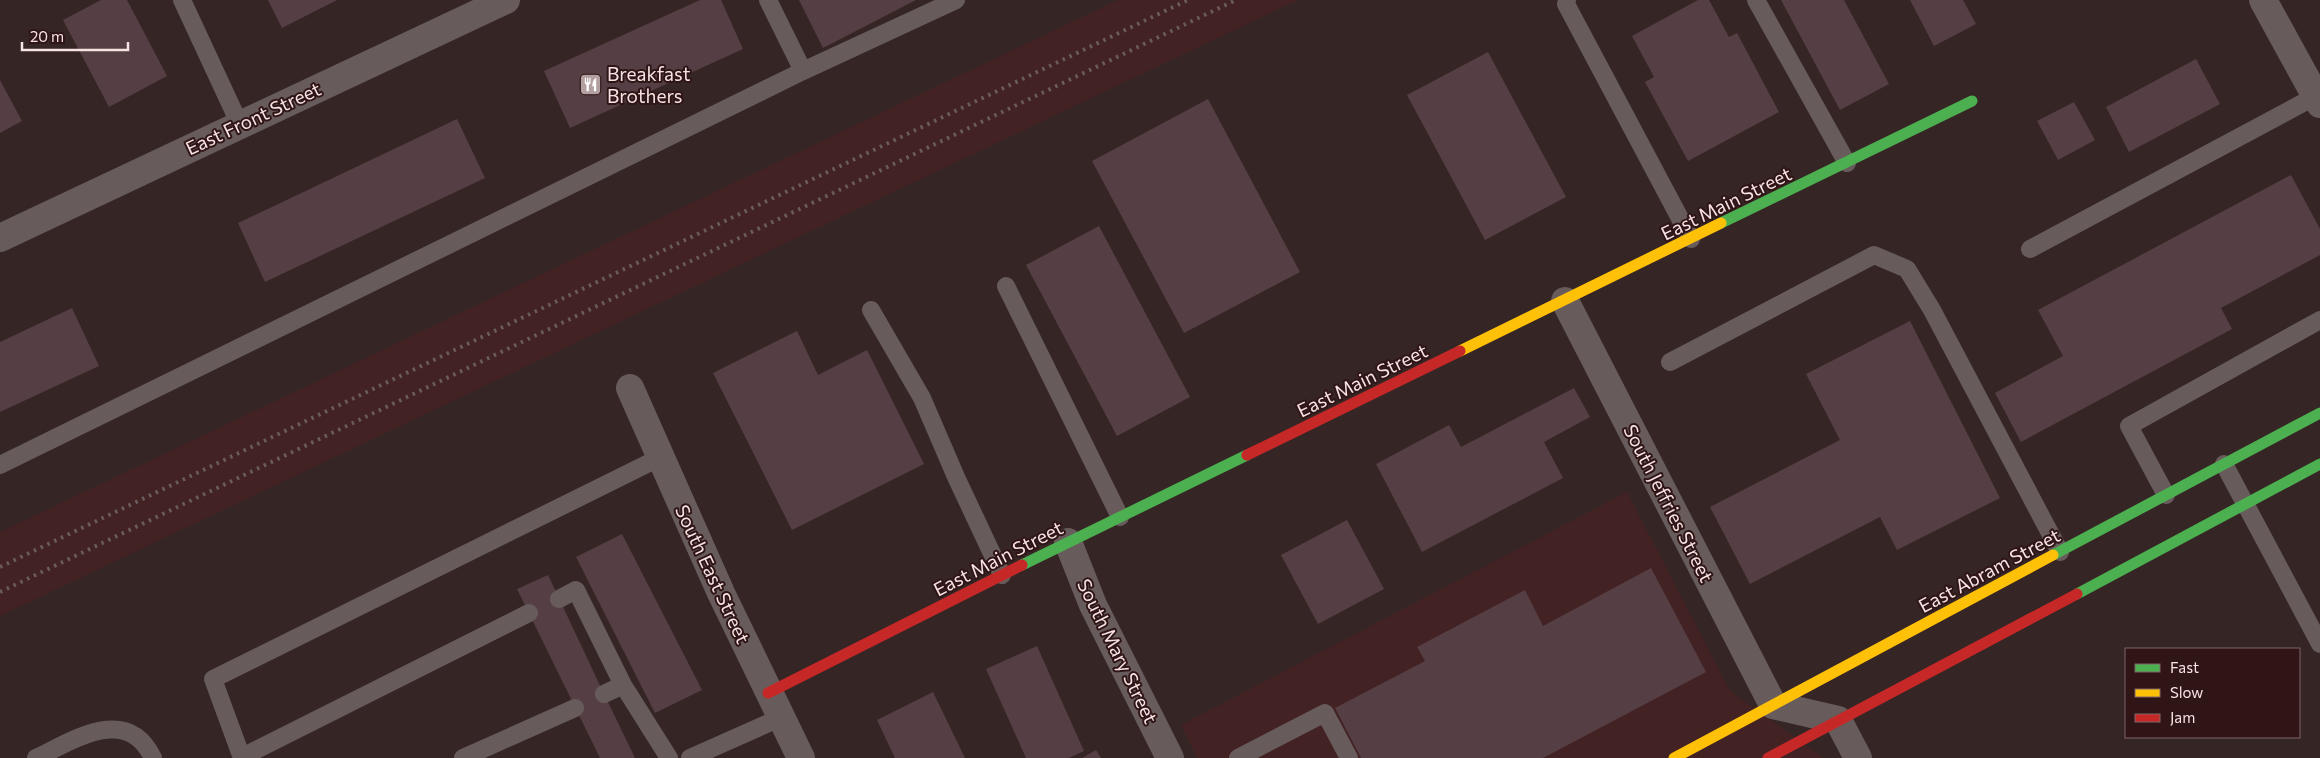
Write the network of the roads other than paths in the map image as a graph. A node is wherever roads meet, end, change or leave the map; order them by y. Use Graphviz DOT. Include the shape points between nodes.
graph roads {
  1 [pos="182,0"];
  2 [pos="506,0"];
  3 [pos="768,0"];
  4 [pos="956,0"];
  5 [pos="1567,0"];
  6 [pos="1756,0"];
  7 [pos="2263,0"];
  8 [pos="463,9"];
  9 [pos="803,71"];
  10 [pos="2318,100"];
  11 [pos="1972,102"];
  12 [pos="240,125"];
  13 [pos="1847,162"];
  14 [pos="0,238"];
  15 [pos="1691,240"];
  16 [pos="2030,249"];
  17 [pos="1006,286"];
  18 [pos="1565,301"];
  19 [pos="871,310"];
  20 [pos="2320,320"];
  21 [pos="1670,362"];
  22 [pos="630,388"];
  23 [pos="2320,413"];
  24 [pos="660,457"];
  25 [pos="2224,464"];
  26 [pos="2320,464"];
  27 [pos="0,465"];
  28 [pos="2166,495"];
  29 [pos="2245,503"];
  30 [pos="1120,517"];
  31 [pos="1068,542"];
  32 [pos="2060,552"];
  33 [pos="1002,575"];
  34 [pos="559,599"];
  35 [pos="529,613"];
  36 [pos="2320,644"];
  37 [pos="623,685"];
  38 [pos="768,693"];
  39 [pos="604,694"];
  40 [pos="1773,705"];
  41 [pos="575,708"];
  42 [pos="780,718"];
  43 [pos="1838,720"];
  44 [pos="36,758"];
  45 [pos="153,758"];
  46 [pos="242,758"];
  47 [pos="463,758"];
  48 [pos="669,758"];
  49 [pos="690,758"];
  50 [pos="801,758"];
  51 [pos="1170,758"];
  52 [pos="1238,758"];
  53 [pos="1349,758"];
  54 [pos="1674,758"];
  55 [pos="1768,758"];
  56 [pos="1858,758"];
  1 -- 12 [label="lane"];
  2 -- 8 [label="street, East Front Street"];
  3 -- 9 [label="lane"];
  4 -- 9 [label="lane"];
  5 -- 15 [label="lane" via="1566,4"];
  6 -- 13 [label="lane"];
  7 -- 10 [label="street"];
  8 -- 12 [label="street, East Front Street"];
  9 -- 27 [label="lane"];
  10 -- 16 [label="lane"];
  11 -- 13 [label="main road, East Main Street"];
  12 -- 14 [label="street, East Front Street"];
  13 -- 15 [label="main road, East Main Street"];
  15 -- 18 [label="main road, East Main Street"];
  17 -- 30 [label="lane"];
  18 -- 30 [label="main road, East Main Street"];
  18 -- 40 [label="street, South Jeffries Street"];
  19 -- 33 [label="lane" via="922,398"];
  20 -- 28 [label="lane" via="2129,426"];
  21 -- 32 [label="lane" via="1874,255 1907,269"];
  22 -- 24 [label="street, South East Street"];
  23 -- 25 [label="main road, East Abram Street"];
  24 -- 38 [label="street, South East Street"];
  24 -- 46 [label="lane" via="214,679"];
  25 -- 28 [label="main road, East Abram Street"];
  25 -- 29 [label="lane"];
  26 -- 29 [label="main road"];
  28 -- 32 [label="main road, East Abram Street"];
  29 -- 36 [label="lane"];
  29 -- 43 [label="main road"];
  30 -- 31 [label="main road, East Main Street"];
  31 -- 33 [label="main road, East Main Street"];
  31 -- 51 [label="street, South Mary Street" via="1093,605"];
  32 -- 40 [label="main road, East Abram Street"];
  33 -- 38 [label="main road, East Main Street"];
  34 -- 37 [label="lane" via="576,590"];
  35 -- 46 [label="lane"];
  37 -- 39 [label="lane"];
  37 -- 48 [label="lane"];
  38 -- 42 [label="street, South East Street"];
  40 -- 43 [label="street"];
  40 -- 54 [label="main road, East Abram Street"];
  41 -- 47 [label="lane"];
  42 -- 49 [label="lane"];
  42 -- 50 [label="street, South East Street"];
  43 -- 55 [label="main road"];
  43 -- 56 [label="street"];
  44 -- 45 [label="lane" via="92,731 116,729 136,735"];
  52 -- 53 [label="lane" via="1325,713"];
}
